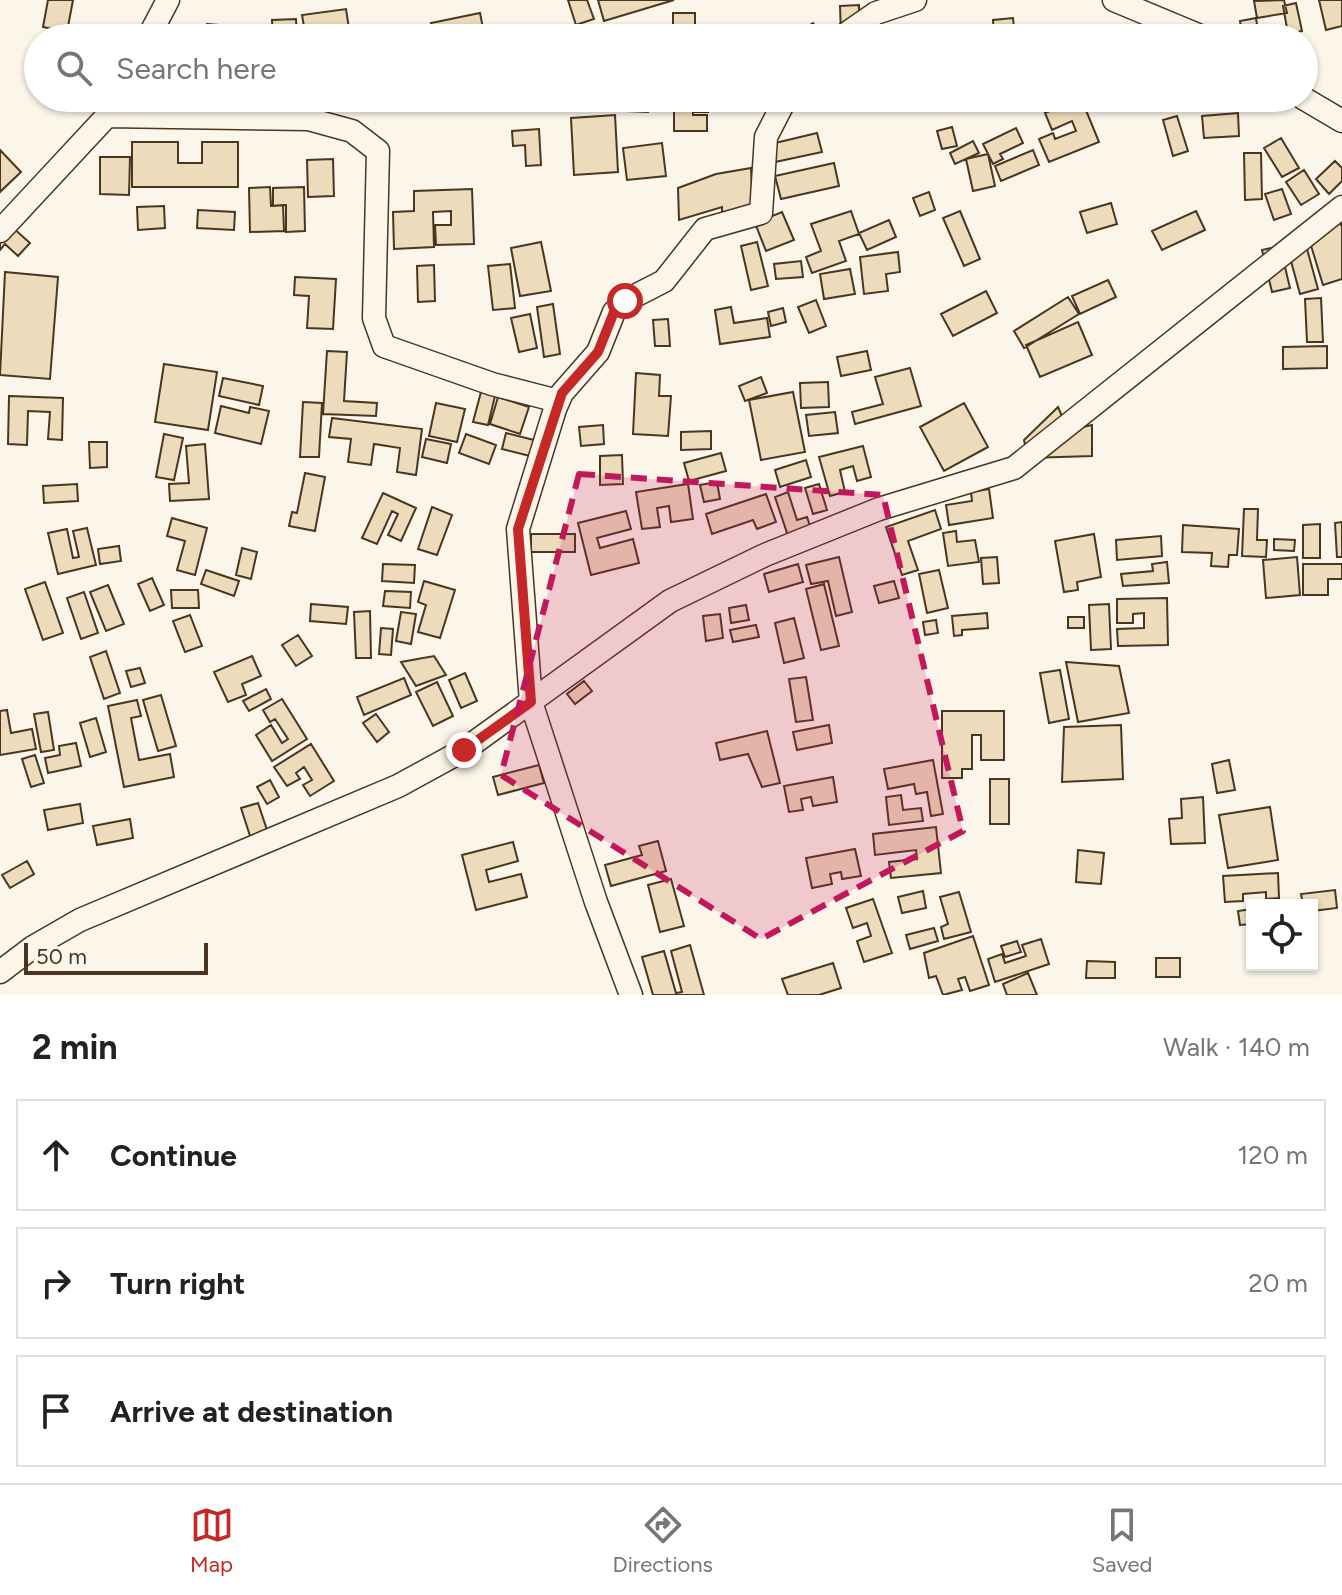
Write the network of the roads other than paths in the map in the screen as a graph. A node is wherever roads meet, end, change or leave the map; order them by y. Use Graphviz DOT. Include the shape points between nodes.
graph roads {
  1 [pos="168,0"];
  2 [pos="915,0"];
  3 [pos="1114,0"];
  4 [pos="155,24"];
  5 [pos="860,24"];
  6 [pos="1171,24"];
  7 [pos="1318,107"];
  8 [pos="107,112"];
  9 [pos="194,112"];
  10 [pos="779,112"];
  11 [pos="1342,121"];
  12 [pos="1342,207"];
  13 [pos="0,231"];
  14 [pos="558,401"];
  15 [pos="531,702"];
  16 [pos="0,972"];
  17 [pos="631,995"];
  1 -- 4 [label="street"];
  2 -- 5 [label="street"];
  3 -- 6 [label="street"];
  7 -- 11 [label="street"];
  8 -- 13 [label="street"];
  9 -- 14 [label="street" via="308,119 352,131 378,151 374,318 384,346"];
  10 -- 14 [label="street" via="766,137 761,213 705,229 664,281 625,301 614,312 598,352"];
  12 -- 15 [label="street" via="1014,468 879,509 670,601"];
  14 -- 15 [label="street" via="518,529"];
  15 -- 16 [label="street" via="464,750 398,786 80,920"];
  15 -- 17 [label="street"];
}
